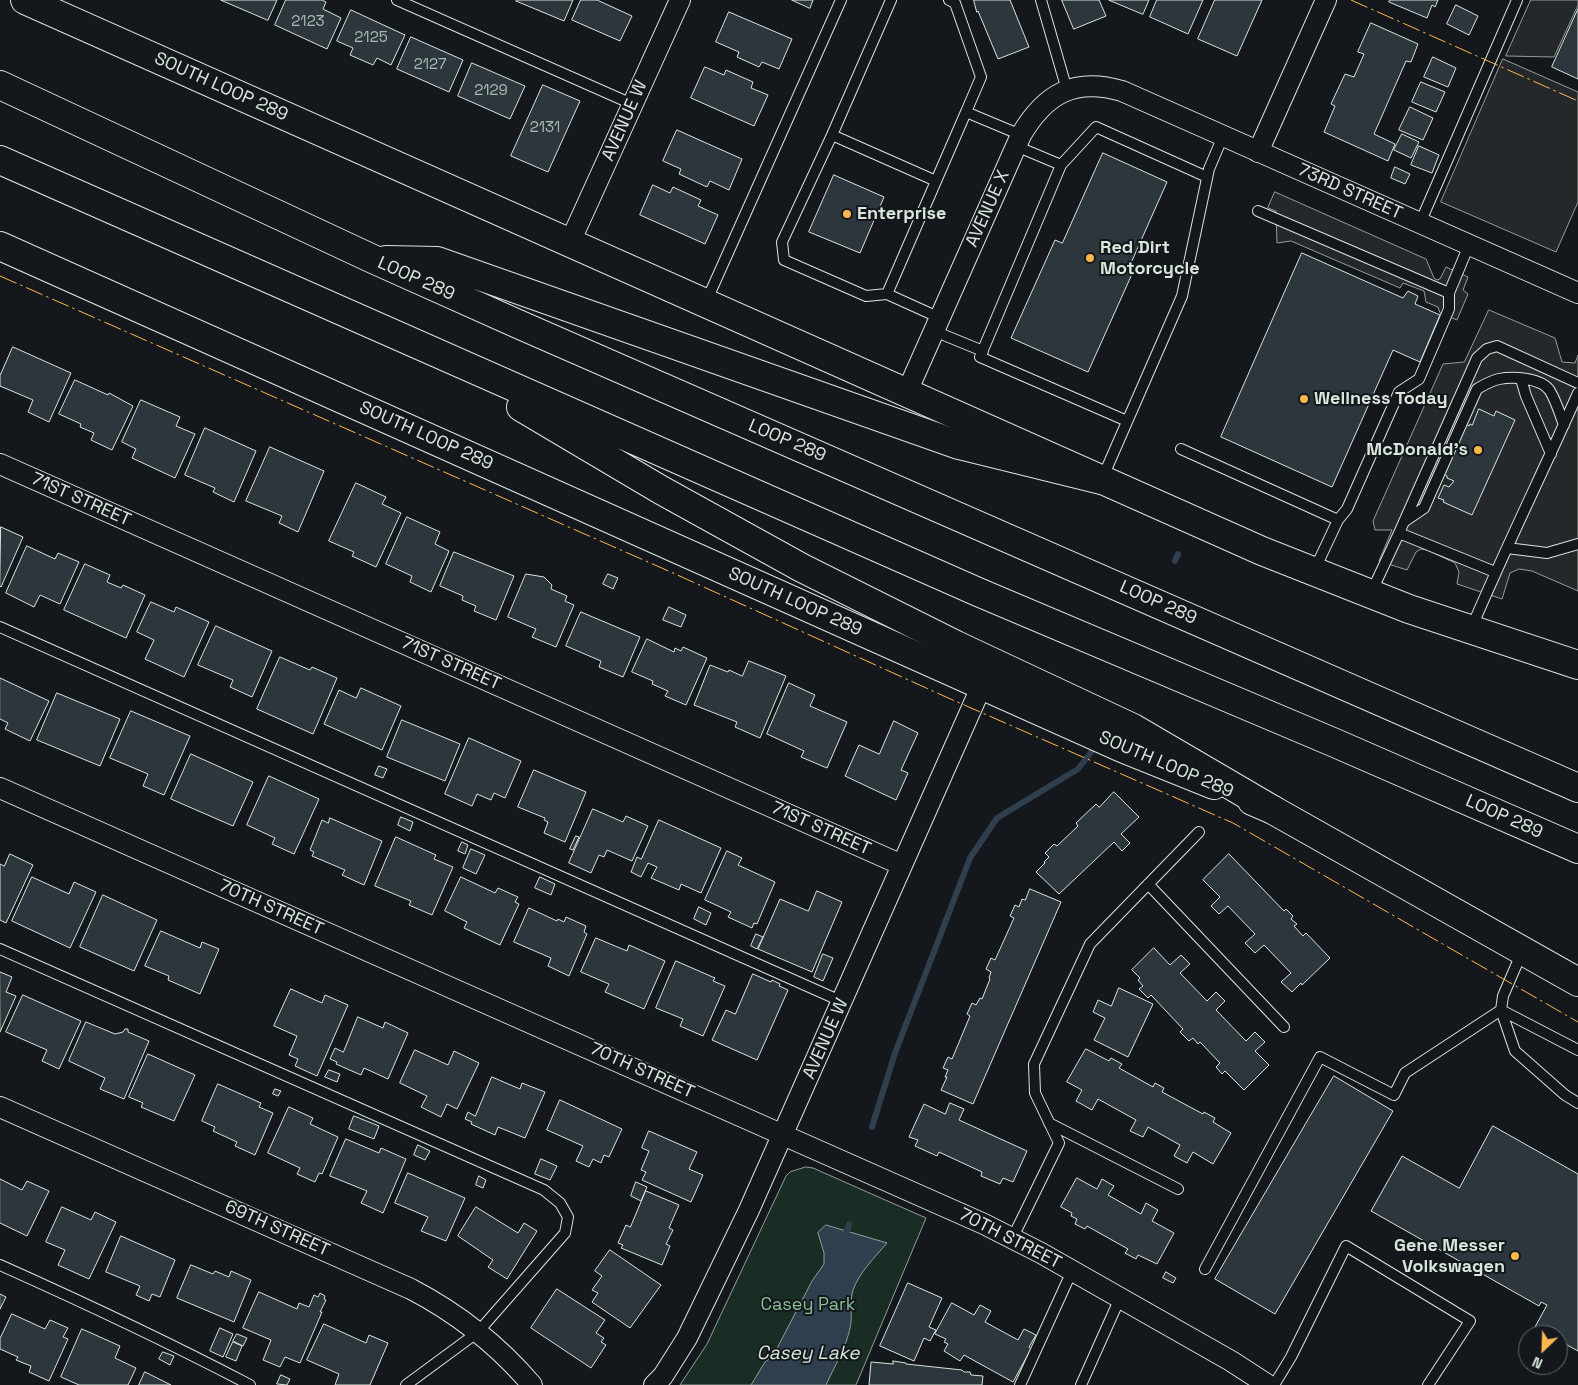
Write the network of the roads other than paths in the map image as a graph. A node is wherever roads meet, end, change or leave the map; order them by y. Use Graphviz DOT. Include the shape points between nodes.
graph roads {
  1 [pos="25,0"];
  2 [pos="397,0"];
  3 [pos="680,0"];
  4 [pos="841,0"];
  5 [pos="891,0"];
  6 [pos="949,0"];
  7 [pos="1041,0"];
  8 [pos="1326,0"];
  9 [pos="1517,0"];
  10 [pos="0,85"];
  11 [pos="1067,90"];
  12 [pos="1122,91"];
  13 [pos="632,104"];
  14 [pos="966,112"];
  15 [pos="832,135"];
  16 [pos="1223,136"];
  17 [pos="1018,141"];
  18 [pos="1258,152"];
  19 [pos="0,160"];
  20 [pos="1061,165"];
  21 [pos="1207,177"];
  22 [pos="936,181"];
  23 [pos="1258,211"];
  24 [pos="1420,223"];
  25 [pos="570,242"];
  26 [pos="1469,245"];
  27 [pos="0,246"];
  28 [pos="375,260"];
  29 [pos="1449,293"];
  30 [pos="1578,293"];
  31 [pos="887,294"];
  32 [pos="705,303"];
  33 [pos="937,324"];
  34 [pos="410,342"];
  35 [pos="983,350"];
  36 [pos="1520,379"];
  37 [pos="1578,382"];
  38 [pos="1578,392"];
  39 [pos="906,394"];
  40 [pos="1127,422"];
  41 [pos="1564,425"];
  42 [pos="1181,449"];
  43 [pos="1552,454"];
  44 [pos="0,464"];
  45 [pos="1101,480"];
  46 [pos="1338,520"];
  47 [pos="1405,521"];
  48 [pos="1399,533"];
  49 [pos="1578,544"];
  50 [pos="1507,548"];
  51 [pos="1314,571"];
  52 [pos="1495,572"];
  53 [pos="1370,593"];
  54 [pos="0,627"];
  55 [pos="1471,630"];
  56 [pos="1578,665"];
  57 [pos="982,686"];
  58 [pos="0,788"];
  59 [pos="1578,788"];
  60 [pos="1273,810"];
  61 [pos="1199,832"];
  62 [pos="1578,849"];
  63 [pos="902,865"];
  64 [pos="1148,884"];
  65 [pos="0,949"];
  66 [pos="1523,951"];
  67 [pos="1578,982"];
  68 [pos="843,1002"];
  69 [pos="1501,1010"];
  70 [pos="1284,1027"];
  71 [pos="1578,1050"];
  72 [pos="1578,1104"];
  73 [pos="0,1107"];
  74 [pos="1049,1122"];
  75 [pos="783,1134"];
  76 [pos="1178,1189"];
  77 [pos="1012,1239"];
  78 [pos="0,1265"];
  79 [pos="1205,1269"];
  80 [pos="1072,1271"];
  81 [pos="1120,1298"];
  82 [pos="478,1332"];
  83 [pos="250,1385"];
  84 [pos="406,1385"];
  85 [pos="532,1385"];
  86 [pos="654,1385"];
  87 [pos="1020,1385"];
  88 [pos="1081,1385"];
  89 [pos="1268,1385"];
  90 [pos="1274,1385"];
  91 [pos="1428,1385"];
  1 -- 25 [label="main road, SOUTH LOOP 289"];
  2 -- 13 [label="lane"];
  3 -- 13 [label="street, AVENUE W"];
  4 -- 32 [label="lane"];
  5 -- 15 [label="lane"];
  6 -- 14 [label="lane" via="955,3 981,77"];
  7 -- 11 [label="lane"];
  8 -- 18 [label="street"];
  9 -- 24 [label="lane"];
  10 -- 28 [label="main road, LOOP 289"];
  11 -- 12 [label="street, AVENUE X" via="1092,85"];
  11 -- 17 [label="street, AVENUE X" via="1035,113"];
  12 -- 16 [label="street, 73RD STREET"];
  13 -- 25 [label="street, AVENUE W"];
  14 -- 17 [label="lane"];
  14 -- 22 [label="lane"];
  15 -- 22 [label="lane"];
  15 -- 31 [label="lane" via="782,242 784,260 866,296"];
  16 -- 18 [label="street, 73RD STREET"];
  16 -- 21 [label="lane"];
  17 -- 20 [label="lane"];
  17 -- 33 [label="street, AVENUE X"];
  18 -- 24 [label="street, 73RD STREET"];
  19 -- 34 [label="main road, LOOP 289"];
  20 -- 21 [label="lane" via="1096,127"];
  20 -- 35 [label="lane"];
  21 -- 40 [label="lane" via="1182,296"];
  22 -- 31 [label="lane"];
  23 -- 29 [label="lane"];
  24 -- 26 [label="street, 73RD STREET"];
  25 -- 32 [label="main road, SOUTH LOOP 289"];
  26 -- 29 [label="lane"];
  26 -- 30 [label="street, 73RD STREET"];
  27 -- 57 [label="main road, SOUTH LOOP 289"];
  28 -- 45 [label="main road" via="437,261 959,445"];
  28 -- 59 [label="main road, LOOP 289"];
  29 -- 46 [label="lane" via="1449,309 1419,379 1399,392 1347,509"];
  31 -- 33 [label="lane"];
  32 -- 39 [label="main road, SOUTH LOOP 289"];
  33 -- 35 [label="lane"];
  33 -- 39 [label="street, AVENUE X"];
  34 -- 60 [label="main road" via="661,490 802,568 1133,728"];
  34 -- 62 [label="main road, LOOP 289" via="969,588 1335,742"];
  35 -- 40 [label="lane" via="980,357"];
  36 -- 41 [label="lane" via="1544,384"];
  36 -- 43 [label="lane"];
  36 -- 47 [label="lane" via="1500,379 1477,389 1424,508"];
  37 -- 47 [label="lane" via="1497,346 1487,349 1477,358"];
  38 -- 41 [label="lane"];
  39 -- 45 [label="main road, SOUTH LOOP 289"];
  40 -- 45 [label="lane"];
  41 -- 43 [label="lane"];
  42 -- 46 [label="lane"];
  43 -- 50 [label="lane"];
  44 -- 63 [label="street, 71ST STREET"];
  45 -- 51 [label="main road, SOUTH LOOP 289"];
  46 -- 51 [label="lane"];
  47 -- 48 [label="lane"];
  48 -- 52 [label="lane"];
  48 -- 53 [label="lane"];
  49 -- 50 [label="lane" via="1547,553"];
  50 -- 52 [label="lane"];
  51 -- 53 [label="main road, SOUTH LOOP 289"];
  52 -- 55 [label="lane"];
  53 -- 55 [label="main road, SOUTH LOOP 289"];
  54 -- 68 [label="lane"];
  55 -- 56 [label="main road, SOUTH LOOP 289"];
  57 -- 60 [label="main road, SOUTH LOOP 289"];
  57 -- 63 [label="street, AVENUE W"];
  58 -- 75 [label="street, 70TH STREET"];
  60 -- 66 [label="main road, SOUTH LOOP 289"];
  61 -- 64 [label="lane"];
  63 -- 68 [label="street, AVENUE W"];
  64 -- 70 [label="lane"];
  64 -- 74 [label="lane" via="1090,944 1034,1064 1035,1092"];
  65 -- 82 [label="lane" via="544,1190 560,1203 568,1217 566,1233"];
  66 -- 67 [label="main road, SOUTH LOOP 289"];
  66 -- 69 [label="lane" via="1503,996"];
  68 -- 75 [label="street, AVENUE W"];
  69 -- 71 [label="lane"];
  69 -- 72 [label="lane" via="1515,1051"];
  69 -- 79 [label="lane" via="1405,1073 1394,1095 1320,1057"];
  73 -- 82 [label="street, 69TH STREET" via="411,1289 438,1302"];
  74 -- 76 [label="lane"];
  74 -- 77 [label="lane" via="1059,1143"];
  75 -- 77 [label="street, 70TH STREET"];
  75 -- 86 [label="street, AVENUE W" via="687,1338"];
  77 -- 80 [label="street, 70TH STREET"];
  78 -- 83 [label="lane" via="115,1317"];
  80 -- 81 [label="street, 70TH STREET"];
  80 -- 87 [label="lane"];
  81 -- 88 [label="lane"];
  81 -- 89 [label="street, 70TH STREET"];
  82 -- 84 [label="lane"];
  82 -- 85 [label="street, 69TH STREET"];
  90 -- 91 [label="lane" via="1346,1246 1470,1321"];
}
